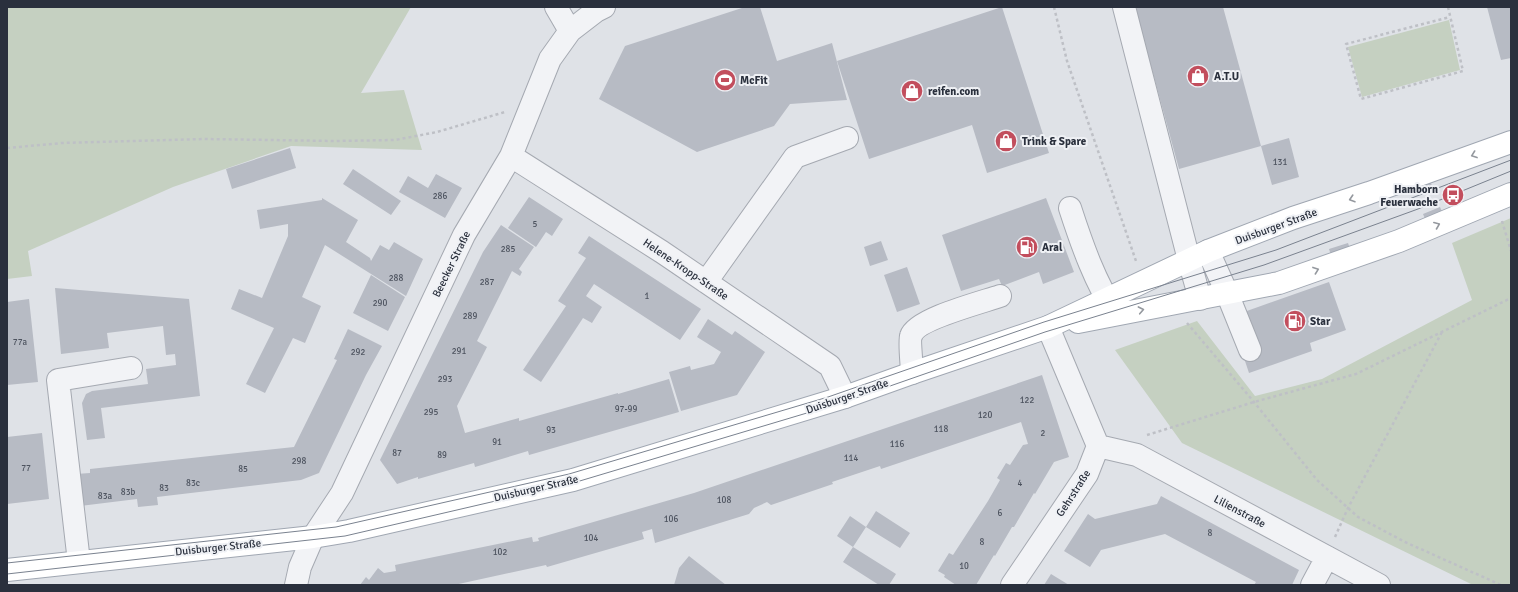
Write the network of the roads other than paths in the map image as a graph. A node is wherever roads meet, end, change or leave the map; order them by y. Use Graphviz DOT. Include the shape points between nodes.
graph roads {
  1 [pos="556,7"];
  2 [pos="604,7"];
  3 [pos="1124,7"];
  4 [pos="570,31"];
  5 [pos="847,138"];
  6 [pos="1511,142"];
  7 [pos="511,156"];
  8 [pos="1511,194"];
  9 [pos="1070,208"];
  10 [pos="1208,251"];
  11 [pos="1189,260"];
  12 [pos="706,282"];
  13 [pos="1227,293"];
  14 [pos="1000,296"];
  15 [pos="1200,298"];
  16 [pos="1111,307"];
  17 [pos="1048,328"];
  18 [pos="1250,350"];
  19 [pos="131,368"];
  20 [pos="912,373"];
  21 [pos="845,398"];
  22 [pos="1098,446"];
  23 [pos="313,537"];
  24 [pos="1326,557"];
  25 [pos="79,562"];
  26 [pos="7,570"];
  27 [pos="296,585"];
  28 [pos="1012,585"];
  29 [pos="1312,585"];
  30 [pos="1378,585"];
  1 -- 4 [label="street"];
  2 -- 4 [label="street, Beecker Straße"];
  3 -- 11 [label="street"];
  4 -- 7 [label="street, Beecker Straße" via="550,59"];
  5 -- 12 [label="street" via="795,157"];
  6 -- 10 [label="main road, Duisburger Straße, one-way" via="1293,218"];
  7 -- 12 [label="street, Helene-Kropp-Straße"];
  7 -- 23 [label="street, Beecker Straße" via="464,235 342,492"];
  13 -- 8 [label="main road, Duisburger Straße, one-way" via="1279,284 1398,241"];
  9 -- 16 [label="street" via="1088,260"];
  10 -- 11 [label="main road, Duisburger Straße"];
  10 -- 13 [label="street"];
  11 -- 15 [label="street"];
  11 -- 16 [label="main road, Duisburger Straße" via="1143,282"];
  12 -- 21 [label="street, Helene-Kropp-Straße" via="830,366"];
  13 -- 15 [label="main road, Duisburger Straße"];
  13 -- 18 [label="street"];
  14 -- 20 [label="street" via="928,320 916,328 911,335"];
  16 -- 15 [label="main road, Duisburger Straße, one-way" via="1175,303"];
  16 -- 17 [label="main road, Duisburger Straße"];
  17 -- 20 [label="main road, Duisburger Straße"];
  17 -- 22 [label="street"];
  19 -- 25 [label="street" via="58,380"];
  20 -- 21 [label="main road, Duisburger Straße"];
  21 -- 23 [label="main road, Duisburger Straße" via="573,480"];
  22 -- 24 [label="street, Lilienstraße" via="1137,455"];
  22 -- 28 [label="street, Gehrstraße" via="1087,474"];
  23 -- 25 [label="main road, Duisburger Straße"];
  23 -- 27 [label="street, Beecker Straße" via="300,567"];
  24 -- 29 [label="street"];
  24 -- 30 [label="street, Lilienstraße"];
  25 -- 26 [label="main road, Duisburger Straße"];
}
